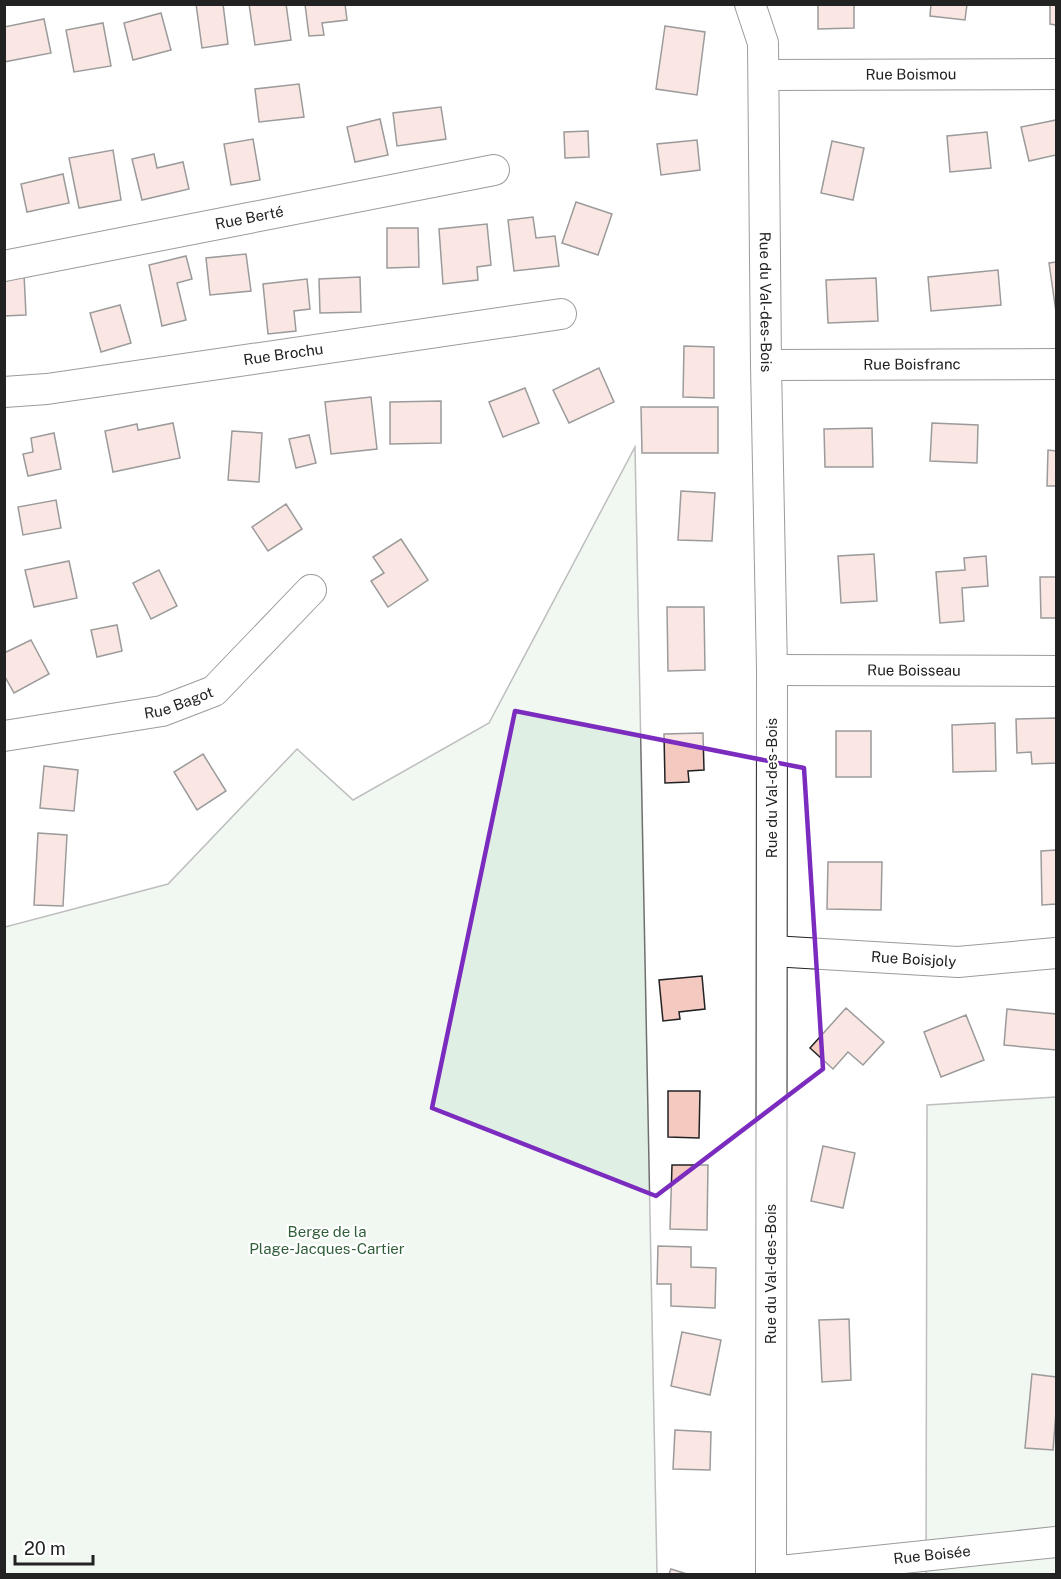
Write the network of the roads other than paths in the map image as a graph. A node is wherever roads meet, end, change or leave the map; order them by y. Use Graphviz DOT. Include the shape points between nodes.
graph roads {
  1 [pos="750,4"];
  2 [pos="1056,74"];
  3 [pos="764,75"];
  4 [pos="494,170"];
  5 [pos="4,266"];
  6 [pos="561,314"];
  7 [pos="1056,363"];
  8 [pos="766,365"];
  9 [pos="4,392"];
  10 [pos="311,590"];
  11 [pos="772,670"];
  12 [pos="1056,670"];
  13 [pos="4,736"];
  14 [pos="772,951"];
  15 [pos="1056,953"];
  16 [pos="1056,1542"];
  17 [pos="771,1573"];
  1 -- 3 [label="street, Rue du Val-des-Bois" via="763,43"];
  2 -- 3 [label="street, Rue Boismou"];
  3 -- 8 [label="street, Rue du Val-des-Bois"];
  4 -- 5 [label="street, Rue Berté"];
  6 -- 9 [label="street, Rue Brochu"];
  7 -- 8 [label="street, Rue Boisfranc"];
  8 -- 11 [label="street, Rue du Val-des-Bois"];
  10 -- 13 [label="street, Rue Bagot" via="214,691 162,711"];
  11 -- 12 [label="street, Rue Boisseau"];
  11 -- 14 [label="street, Rue du Val-des-Bois"];
  14 -- 15 [label="street, Rue Boisjoly" via="958,962"];
  14 -- 17 [label="street, Rue du Val-des-Bois"];
  16 -- 17 [label="street, Rue Boisée"];
}
